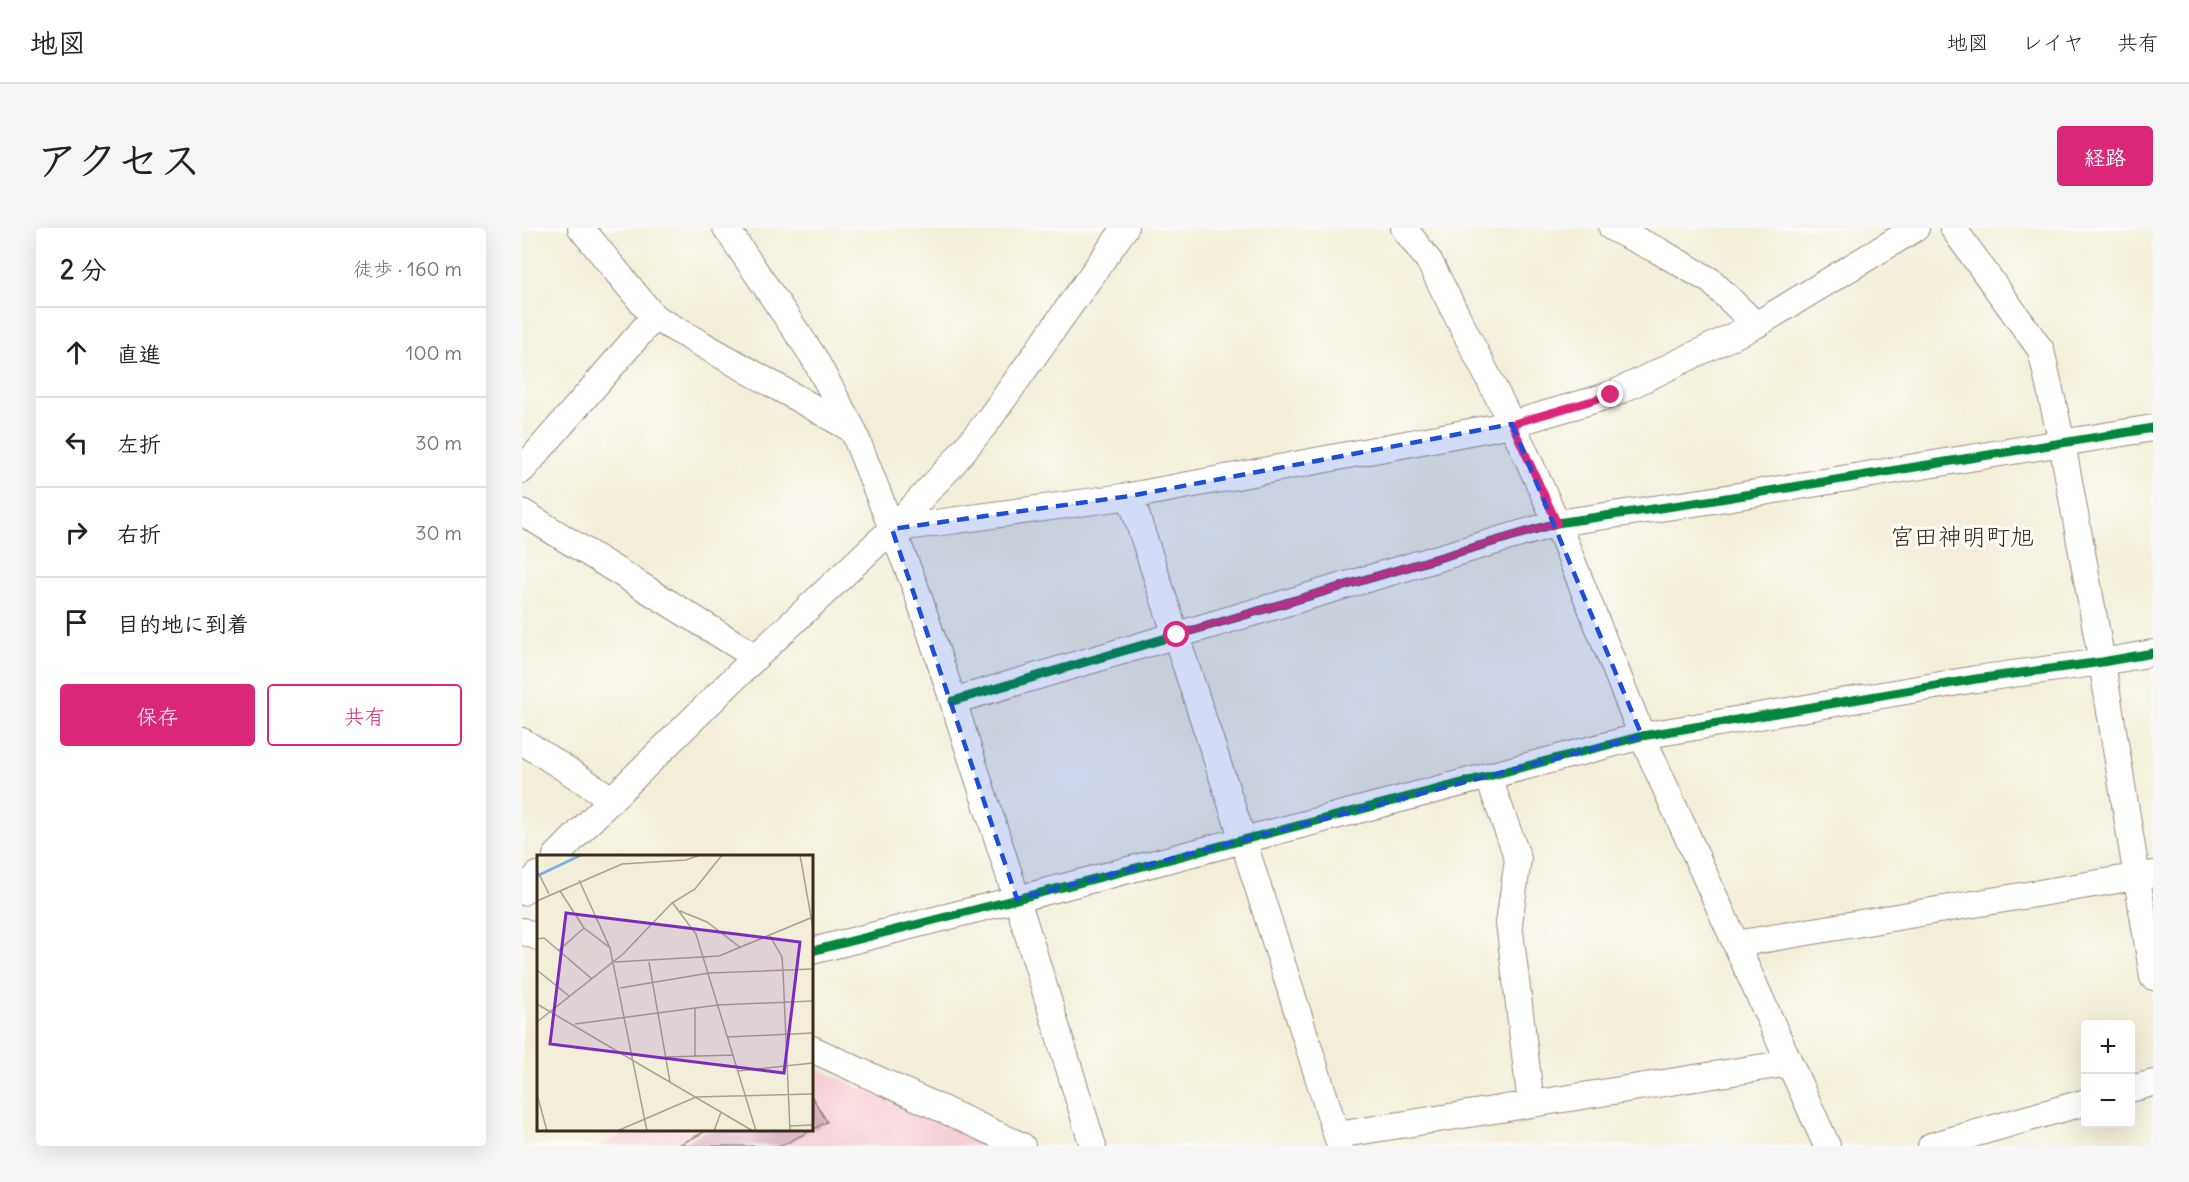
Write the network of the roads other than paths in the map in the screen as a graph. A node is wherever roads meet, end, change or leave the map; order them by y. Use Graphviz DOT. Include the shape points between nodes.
graph roads {
  1 [pos="581,228"];
  2 [pos="726,228"];
  3 [pos="1125,228"];
  4 [pos="1404,228"];
  5 [pos="1612,228"];
  6 [pos="1917,228"];
  7 [pos="1953,228"];
  8 [pos="654,317"];
  9 [pos="1756,325"];
  10 [pos="1512,424"];
  11 [pos="2153,428"];
  12 [pos="853,430"];
  13 [pos="2062,443"];
  14 [pos="522,470"];
  15 [pos="1130,496"];
  16 [pos="522,512"];
  17 [pos="1557,523"];
  18 [pos="892,529"];
  19 [pos="1177,635"];
  20 [pos="2153,653"];
  21 [pos="756,657"];
  22 [pos="2102,662"];
  23 [pos="952,701"];
  24 [pos="1642,736"];
  25 [pos="522,741"];
  26 [pos="1488,776"];
  27 [pos="612,799"];
  28 [pos="1244,840"];
  29 [pos="557,855"];
  30 [pos="537,876"];
  31 [pos="2145,876"];
  32 [pos="522,892"];
  33 [pos="1017,899"];
  34 [pos="522,931"];
  35 [pos="537,937"];
  36 [pos="1736,944"];
  37 [pos="813,951"];
  38 [pos="2153,977"];
  39 [pos="813,1049"];
  40 [pos="1790,1063"];
  41 [pos="2153,1083"];
  42 [pos="2135,1088"];
  43 [pos="2081,1103"];
  44 [pos="1531,1104"];
  45 [pos="1338,1141"];
  46 [pos="1022,1146"];
  47 [pos="1093,1146"];
  48 [pos="1827,1146"];
  49 [pos="1931,1146"];
  1 -- 8 [label="street"];
  2 -- 12 [label="street" via="813,356"];
  3 -- 18 [label="street" via="987,422"];
  4 -- 10 [label="street" via="1429,261"];
  5 -- 9 [label="street" via="1711,281"];
  6 -- 9 [label="street"];
  7 -- 13 [label="street" via="2041,350"];
  8 -- 12 [label="street"];
  8 -- 14 [label="street"];
  9 -- 10 [label="street" via="1611,395"];
  10 -- 15 [label="street"];
  10 -- 17 [label="street"];
  11 -- 13 [label="street"];
  12 -- 18 [label="street"];
  13 -- 17 [label="street"];
  13 -- 22 [label="street"];
  15 -- 18 [label="street"];
  15 -- 19 [label="street"];
  16 -- 21 [label="street"];
  17 -- 19 [label="street"];
  17 -- 24 [label="street"];
  18 -- 21 [label="street"];
  18 -- 23 [label="street"];
  19 -- 23 [label="street"];
  19 -- 28 [label="street"];
  20 -- 22 [label="street"];
  21 -- 27 [label="street"];
  22 -- 24 [label="street" via="1976,678"];
  22 -- 31 [label="street"];
  23 -- 33 [label="street"];
  24 -- 26 [label="street"];
  24 -- 36 [label="street"];
  25 -- 27 [label="street"];
  26 -- 28 [label="street"];
  26 -- 44 [label="street" via="1518,859 1509,923"];
  27 -- 29 [label="street"];
  28 -- 33 [label="street"];
  28 -- 45 [label="street"];
  30 -- 32 [label="street"];
  31 -- 36 [label="street"];
  31 -- 38 [label="street"];
  33 -- 37 [label="street"];
  33 -- 47 [label="street"];
  34 -- 35 [label="street"];
  36 -- 40 [label="street"];
  39 -- 46 [label="street"];
  40 -- 44 [label="street"];
  40 -- 48 [label="street"];
  41 -- 42 [label="street"];
  43 -- 49 [label="street"];
  44 -- 45 [label="street"];
}
